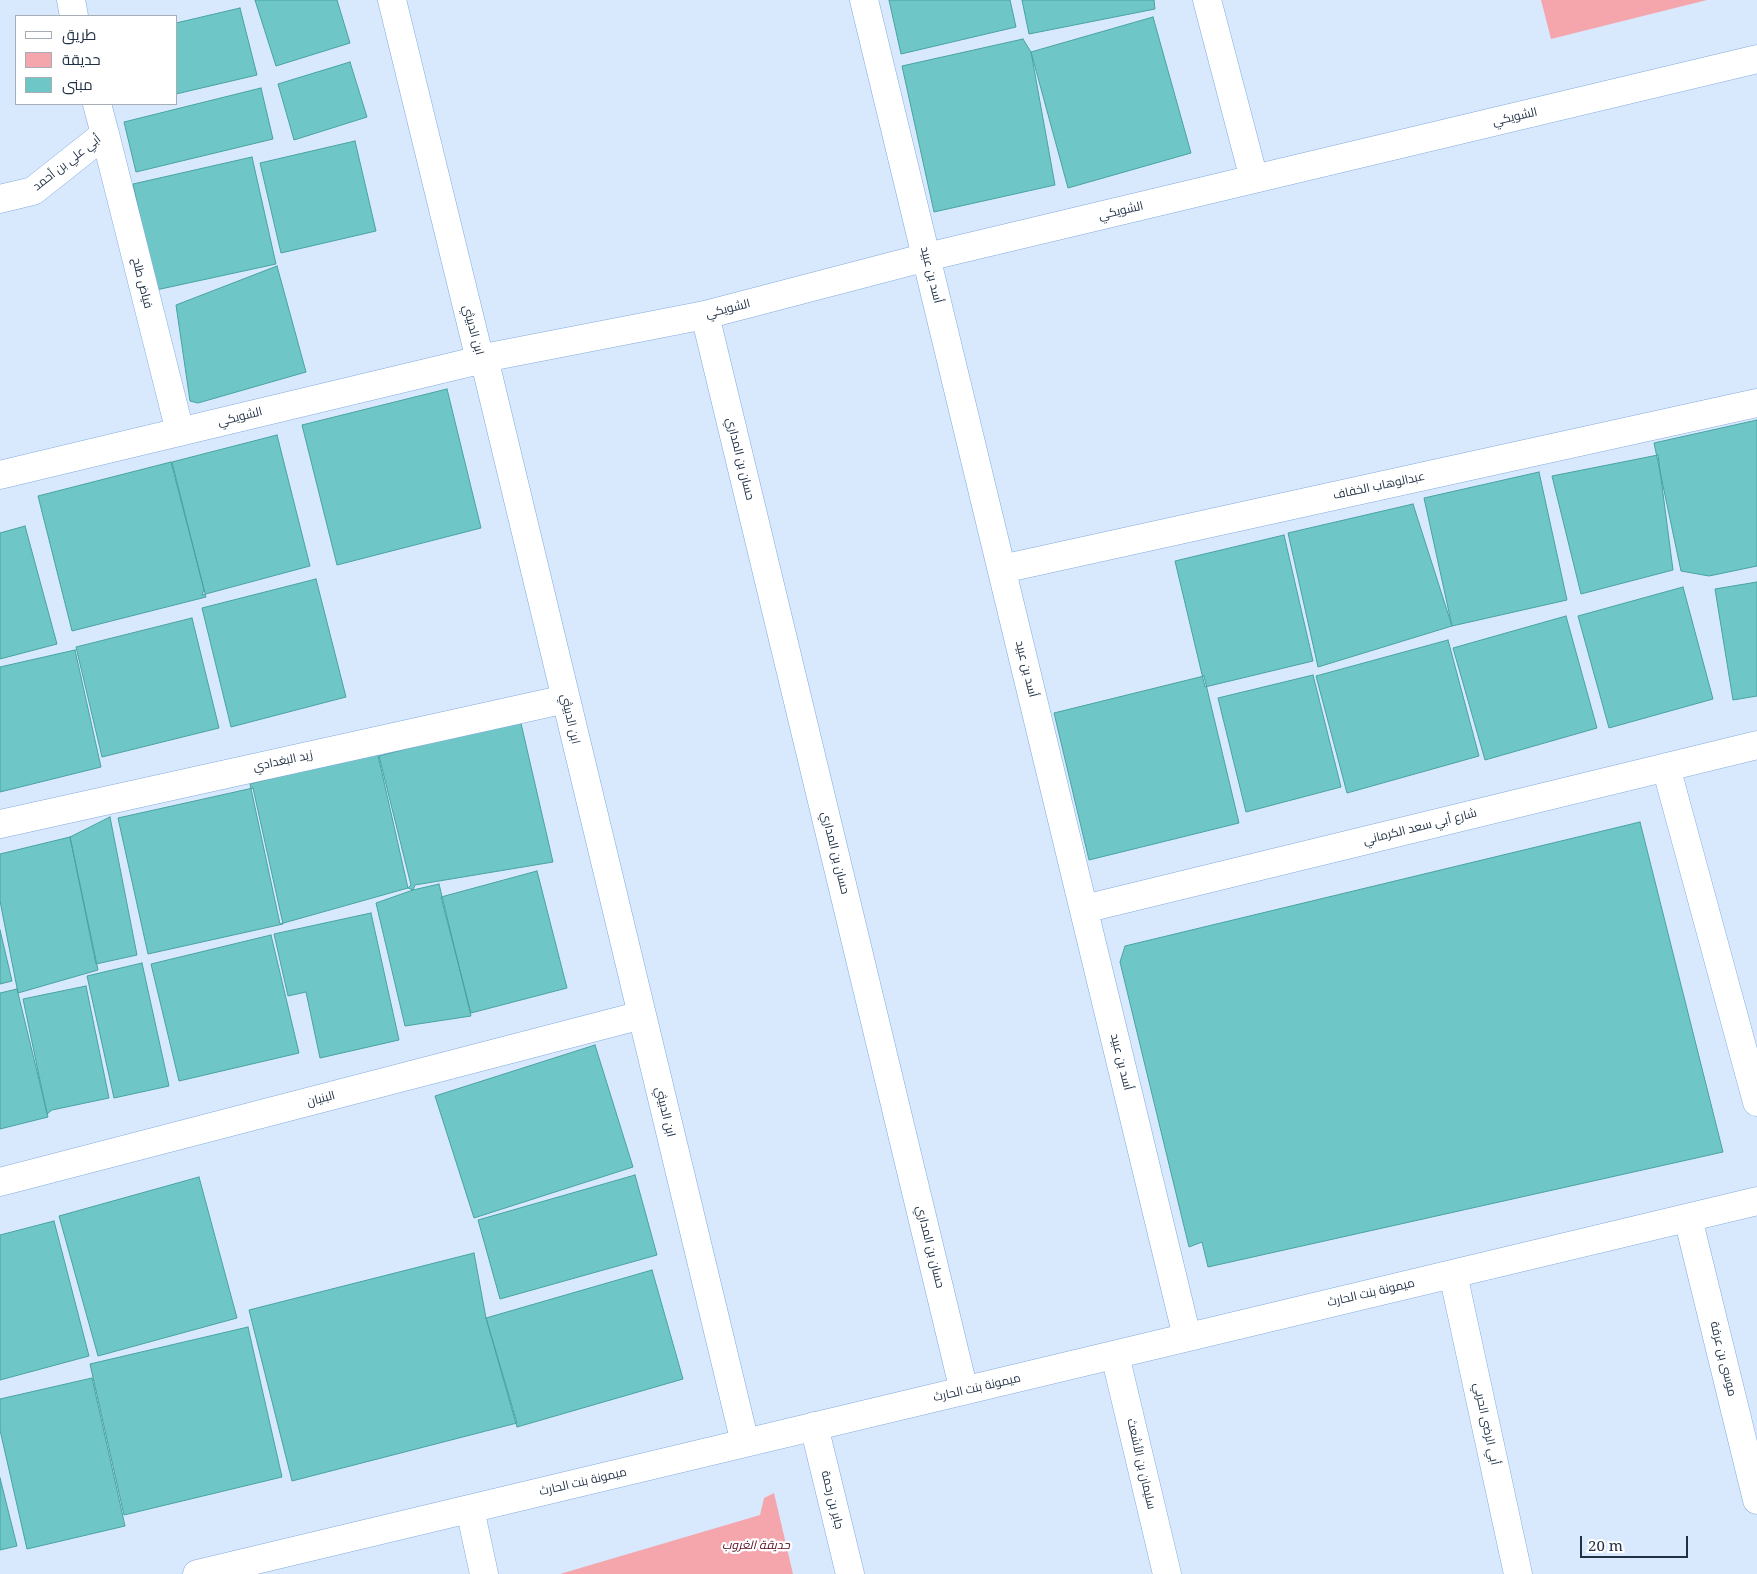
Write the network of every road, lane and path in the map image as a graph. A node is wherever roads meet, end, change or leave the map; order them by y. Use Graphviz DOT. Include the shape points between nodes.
graph roads {
  1 [pos="70,0"];
  2 [pos="392,0"];
  3 [pos="864,0"];
  4 [pos="1207,0"];
  5 [pos="74,15"];
  6 [pos="1757,59"];
  7 [pos="97,105"];
  8 [pos="105,134"];
  9 [pos="1254,179"];
  10 [pos="0,199"];
  11 [pos="926,257"];
  12 [pos="705,315"];
  13 [pos="482,359"];
  14 [pos="1757,403"];
  15 [pos="180,432"];
  16 [pos="0,475"];
  17 [pos="1002,569"];
  18 [pos="566,699"];
  19 [pos="1757,745"];
  20 [pos="1666,767"];
  21 [pos="0,824"];
  22 [pos="1084,909"];
  23 [pos="642,1016"];
  24 [pos="1757,1102"];
  25 [pos="0,1182"];
  26 [pos="1757,1201"];
  27 [pos="1688,1218"];
  28 [pos="1453,1274"];
  29 [pos="1187,1337"];
  30 [pos="1114,1355"];
  31 [pos="964,1391"];
  32 [pos="814,1426"];
  33 [pos="744,1443"];
  34 [pos="1757,1500"];
  35 [pos="470,1509"];
  36 [pos="280,1564"];
  37 [pos="197,1574"];
  38 [pos="484,1574"];
  39 [pos="850,1574"];
  40 [pos="1167,1574"];
  41 [pos="1518,1574"];
  1 -- 5 [label="street"];
  2 -- 13 [label="street, ابن الدبيثي"];
  3 -- 11 [label="street, أسد بن عبيد"];
  4 -- 9 [label="street"];
  6 -- 9 [label="street, الشويكي"];
  7 -- 8 [label="street, أبي علي بن أحمد"];
  8 -- 10 [label="street, أبي علي بن أحمد" via="33,191"];
  8 -- 15 [label="street, فياض طلح"];
  9 -- 11 [label="street, الشويكي"];
  11 -- 12 [label="street, الشويكي"];
  11 -- 17 [label="street, أسد بن عبيد"];
  12 -- 13 [label="street, الشويكي"];
  12 -- 31 [label="street, حسان بن المداري"];
  13 -- 15 [label="street, الشويكي"];
  13 -- 18 [label="street, ابن الدبيثي"];
  14 -- 17 [label="street, عبدالوهاب الخفاف"];
  15 -- 16 [label="street, الشويكي"];
  17 -- 22 [label="street, أسد بن عبيد"];
  18 -- 21 [label="street, زيد البغدادي"];
  18 -- 23 [label="street, ابن الدبيثي"];
  19 -- 20 [label="street, شارع أبي سعد الكرماني"];
  20 -- 22 [label="street, شارع أبي سعد الكرماني"];
  20 -- 24 [label="street"];
  22 -- 29 [label="street, أسد بن عبيد"];
  23 -- 25 [label="street, البنيان"];
  23 -- 33 [label="street, ابن الدبيثي"];
  26 -- 27 [label="street, ميمونة بنت الحارث"];
  27 -- 28 [label="street, ميمونة بنت الحارث"];
  27 -- 34 [label="street, موسى بن عرفة"];
  28 -- 29 [label="street, ميمونة بنت الحارث"];
  28 -- 41 [label="street, أبي الرضى الحربي"];
  29 -- 30 [label="street, ميمونة بنت الحارث"];
  30 -- 31 [label="street, ميمونة بنت الحارث"];
  30 -- 40 [label="street, سليمان بن الأشعث"];
  31 -- 32 [label="street, ميمونة بنت الحارث"];
  32 -- 33 [label="street, ميمونة بنت الحارث"];
  32 -- 39 [label="street, جابر بن رحمة"];
  33 -- 35 [label="street, ميمونة بنت الحارث"];
  35 -- 36 [label="street, ميمونة بنت الحارث"];
  35 -- 38 [label="street"];
  36 -- 37 [label="street, ميمونة بنت الحارث"];
}
